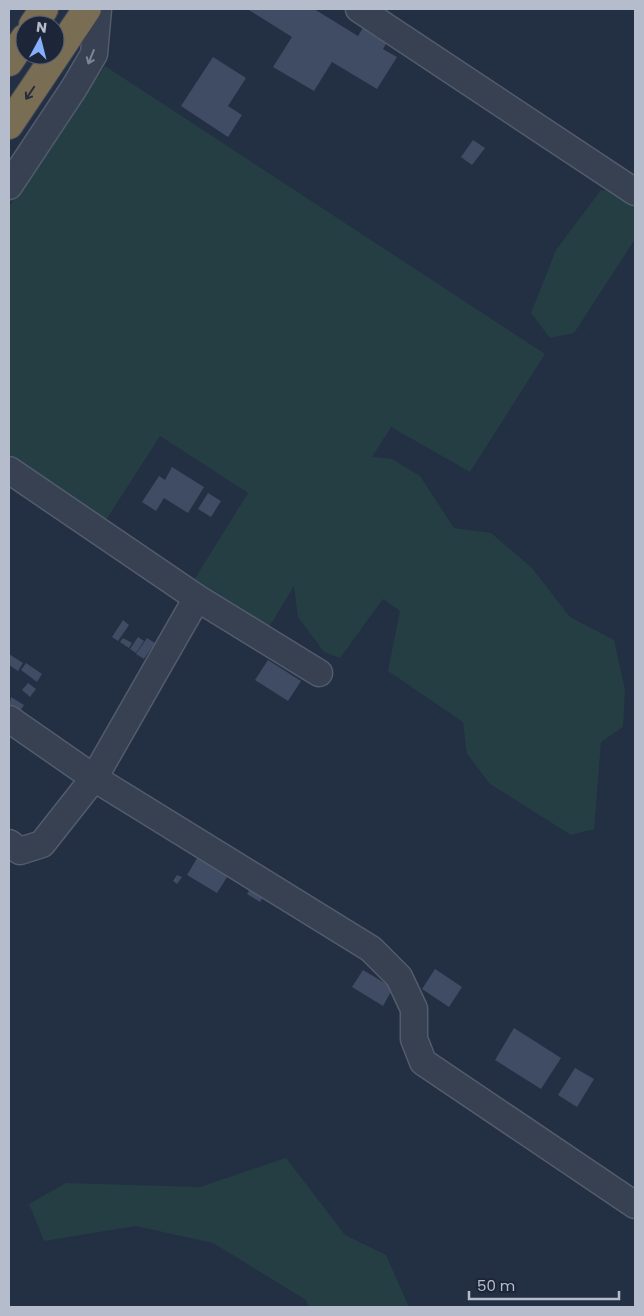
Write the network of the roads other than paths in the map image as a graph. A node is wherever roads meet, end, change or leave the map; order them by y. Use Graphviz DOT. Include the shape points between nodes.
graph roads {
  1 [pos="86,9"];
  2 [pos="98,9"];
  3 [pos="359,9"];
  4 [pos="9,125"];
  5 [pos="9,186"];
  6 [pos="635,192"];
  7 [pos="9,470"];
  8 [pos="198,598"];
  9 [pos="319,673"];
  10 [pos="9,719"];
  11 [pos="94,778"];
  12 [pos="9,843"];
  13 [pos="635,1205"];
  1 -- 4 [label="highway, one-way"];
  2 -- 5 [label="street, one-way" via="94,54"];
  3 -- 6 [label="street"];
  7 -- 8 [label="street"];
  8 -- 9 [label="street"];
  8 -- 11 [label="street"];
  10 -- 11 [label="street"];
  11 -- 12 [label="street" via="42,844 20,850"];
  11 -- 13 [label="street" via="372,949 399,977 414,1009 414,1039 423,1062"];
}
